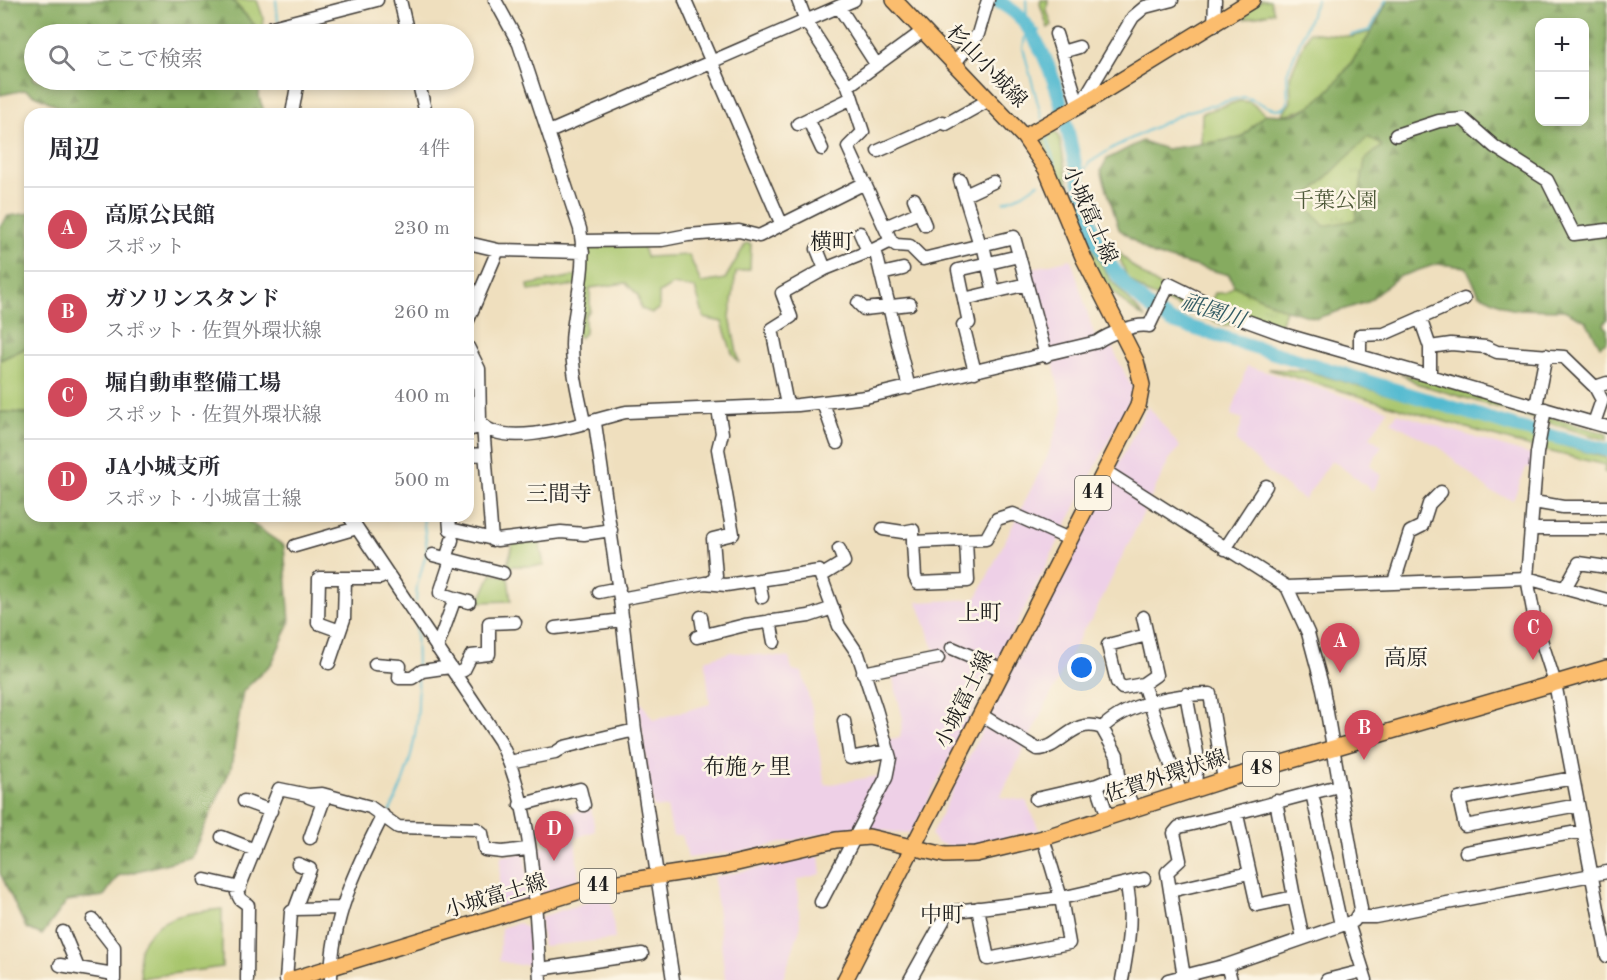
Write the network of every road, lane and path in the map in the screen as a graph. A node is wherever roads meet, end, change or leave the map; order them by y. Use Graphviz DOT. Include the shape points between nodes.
graph roads {
  1 [pos="377,0"];
  2 [pos="400,0"];
  3 [pos="495,0"];
  4 [pos="685,0"];
  5 [pos="798,0"];
  6 [pos="854,0"];
  7 [pos="894,0"];
  8 [pos="988,0"];
  9 [pos="1172,0"];
  10 [pos="1215,0"];
  11 [pos="1252,0"];
  12 [pos="839,6"];
  13 [pos="807,21"];
  14 [pos="285,24"];
  15 [pos="406,24"];
  16 [pos="1214,26"];
  17 [pos="923,31"];
  18 [pos="1056,34"];
  19 [pos="1079,47"];
  20 [pos="1062,52"];
  21 [pos="711,61"];
  22 [pos="876,64"];
  23 [pos="954,64"];
  24 [pos="296,90"];
  25 [pos="420,90"];
  26 [pos="850,92"];
  27 [pos="989,100"];
  28 [pos="1083,104"];
  29 [pos="293,108"];
  30 [pos="425,108"];
  31 [pos="549,132"];
  32 [pos="1396,135"];
  33 [pos="1024,137"];
  34 [pos="822,149"];
  35 [pos="878,151"];
  36 [pos="960,180"];
  37 [pos="993,182"];
  38 [pos="865,183"];
  39 [pos="964,195"];
  40 [pos="914,199"];
  41 [pos="919,212"];
  42 [pos="781,223"];
  43 [pos="925,225"];
  44 [pos="885,227"];
  45 [pos="1607,230"];
  46 [pos="860,233"];
  47 [pos="891,241"];
  48 [pos="474,244"];
  49 [pos="982,245"];
  50 [pos="583,247"];
  51 [pos="816,249"];
  52 [pos="498,250"];
  53 [pos="871,250"];
  54 [pos="1019,256"];
  55 [pos="987,263"];
  56 [pos="825,269"];
  57 [pos="903,269"];
  58 [pos="881,274"];
  59 [pos="1027,284"];
  60 [pos="994,292"];
  61 [pos="964,299"];
  62 [pos="1464,299"];
  63 [pos="858,303"];
  64 [pos="910,304"];
  65 [pos="888,305"];
  66 [pos="474,306"];
  67 [pos="1420,318"];
  68 [pos="1121,331"];
  69 [pos="1430,347"];
  70 [pos="1546,355"];
  71 [pos="1046,356"];
  72 [pos="1360,356"];
  73 [pos="474,357"];
  74 [pos="975,372"];
  75 [pos="1430,376"];
  76 [pos="1601,385"];
  77 [pos="909,388"];
  78 [pos="823,403"];
  79 [pos="787,405"];
  80 [pos="718,409"];
  81 [pos="1542,411"];
  82 [pos="590,422"];
  83 [pos="1594,423"];
  84 [pos="483,426"];
  85 [pos="1607,427"];
  86 [pos="474,428"];
  87 [pos="837,443"];
  88 [pos="485,454"];
  89 [pos="474,455"];
  90 [pos="1105,471"];
  91 [pos="1266,486"];
  92 [pos="1441,492"];
  93 [pos="1534,502"];
  94 [pos="1607,507"];
  95 [pos="353,522"];
  96 [pos="449,522"];
  97 [pos="357,528"];
  98 [pos="883,529"];
  99 [pos="1532,529"];
  100 [pos="1607,529"];
  101 [pos="610,530"];
  102 [pos="1070,539"];
  103 [pos="452,540"];
  104 [pos="492,540"];
  105 [pos="966,540"];
  106 [pos="913,542"];
  107 [pos="295,546"];
  108 [pos="839,549"];
  109 [pos="1225,549"];
  110 [pos="433,555"];
  111 [pos="449,560"];
  112 [pos="1607,567"];
  113 [pos="503,573"];
  114 [pos="387,574"];
  115 [pos="821,576"];
  116 [pos="345,578"];
  117 [pos="1527,578"];
  118 [pos="759,580"];
  119 [pos="711,582"];
  120 [pos="1394,582"];
  121 [pos="1287,587"];
  122 [pos="1565,588"];
  123 [pos="599,592"];
  124 [pos="619,594"];
  125 [pos="762,597"];
  126 [pos="455,598"];
  127 [pos="1607,600"];
  128 [pos="469,602"];
  129 [pos="833,608"];
  130 [pos="700,617"];
  131 [pos="1143,617"];
  132 [pos="623,621"];
  133 [pos="770,621"];
  134 [pos="515,622"];
  135 [pos="555,628"];
  136 [pos="340,631"];
  137 [pos="1147,635"];
  138 [pos="774,642"];
  139 [pos="437,648"];
  140 [pos="952,648"];
  141 [pos="938,658"];
  142 [pos="329,663"];
  143 [pos="375,664"];
  144 [pos="1607,668"];
  145 [pos="1003,670"];
  146 [pos="453,671"];
  147 [pos="863,673"];
  148 [pos="1555,683"];
  149 [pos="1143,684"];
  150 [pos="1186,694"];
  151 [pos="1148,704"];
  152 [pos="981,715"];
  153 [pos="844,720"];
  154 [pos="1102,728"];
  155 [pos="635,730"];
  156 [pos="1333,748"];
  157 [pos="888,751"];
  158 [pos="509,762"];
  159 [pos="1119,776"];
  160 [pos="1573,778"];
  161 [pos="1224,780"];
  162 [pos="1097,785"];
  163 [pos="1339,786"];
  164 [pos="1188,792"];
  165 [pos="1312,793"];
  166 [pos="308,795"];
  167 [pos="1036,799"];
  168 [pos="244,801"];
  169 [pos="1276,801"];
  170 [pos="520,805"];
  171 [pos="584,805"];
  172 [pos="1578,805"];
  173 [pos="1134,809"];
  174 [pos="271,811"];
  175 [pos="1237,815"];
  176 [pos="386,817"];
  177 [pos="1108,817"];
  178 [pos="1583,831"];
  179 [pos="222,837"];
  180 [pos="854,837"];
  181 [pos="310,838"];
  182 [pos="1043,838"];
  183 [pos="914,846"];
  184 [pos="527,849"];
  185 [pos="255,850"];
  186 [pos="1466,852"];
  187 [pos="298,864"];
  188 [pos="1249,873"];
  189 [pos="1607,873"];
  190 [pos="657,874"];
  191 [pos="1591,876"];
  192 [pos="1144,879"];
  193 [pos="205,880"];
  194 [pos="1127,884"];
  195 [pos="240,888"];
  196 [pos="1170,891"];
  197 [pos="1294,897"];
  198 [pos="1061,898"];
  199 [pos="821,902"];
  200 [pos="536,907"];
  201 [pos="341,908"];
  202 [pos="978,908"];
  203 [pos="295,909"];
  204 [pos="93,920"];
  205 [pos="1349,921"];
  206 [pos="63,932"];
  207 [pos="1303,938"];
  208 [pos="642,954"];
  209 [pos="1607,956"];
  210 [pos="60,965"];
  211 [pos="1227,965"];
  212 [pos="78,968"];
  213 [pos="331,974"];
  214 [pos="540,975"];
  215 [pos="1364,975"];
  216 [pos="114,977"];
  217 [pos="1188,977"];
  218 [pos="247,980"];
  219 [pos="288,980"];
  220 [pos="673,980"];
  221 [pos="846,980"];
  222 [pos="910,980"];
  223 [pos="1122,980"];
  224 [pos="1168,980"];
  225 [pos="1231,980"];
  226 [pos="1327,980"];
  1 -- 14 [label="street"];
  2 -- 15 [label="street"];
  3 -- 31 [label="street" via="514,32"];
  4 -- 21 [label="street"];
  5 -- 13 [label="street"];
  6 -- 12 [label="street"];
  7 -- 17 [label="main road, 杉山小城線"];
  8 -- 23 [label="street" via="978,34"];
  9 -- 28 [label="street" via="1145,7 1133,17"];
  10 -- 16 [label="street"];
  11 -- 16 [label="main road"];
  12 -- 13 [label="street"];
  12 -- 22 [label="street"];
  13 -- 21 [label="street"];
  13 -- 26 [label="street"];
  16 -- 28 [label="main road"];
  17 -- 22 [label="street"];
  17 -- 23 [label="main road, 杉山小城線"];
  18 -- 20 [label="street"];
  19 -- 20 [label="street"];
  20 -- 28 [label="street"];
  21 -- 31 [label="street"];
  21 -- 42 [label="street"];
  22 -- 26 [label="street"];
  23 -- 27 [label="main road, 杉山小城線"];
  24 -- 29 [label="street"];
  25 -- 30 [label="street"];
  26 -- 34 [label="street" via="803,121"];
  26 -- 38 [label="street" via="863,132 848,147"];
  27 -- 33 [label="main road, 杉山小城線"];
  27 -- 35 [label="street" via="946,124"];
  28 -- 33 [label="main road"];
  31 -- 50 [label="street"];
  32 -- 45 [label="street" via="1439,121 1463,119 1495,147 1547,180 1574,234"];
  33 -- 68 [label="main road, 小城富士線 / 44" via="1046,169"];
  36 -- 39 [label="street"];
  37 -- 39 [label="street"];
  38 -- 42 [label="street"];
  38 -- 44 [label="street"];
  39 -- 49 [label="street"];
  40 -- 41 [label="street"];
  41 -- 43 [label="street"];
  41 -- 44 [label="street"];
  42 -- 50 [label="street" via="759,236 739,231"];
  44 -- 47 [label="street"];
  46 -- 53 [label="street"];
  47 -- 49 [label="street" via="910,246 923,259"];
  47 -- 53 [label="street"];
  48 -- 52 [label="street"];
  49 -- 54 [label="street" via="1014,237"];
  49 -- 55 [label="street"];
  50 -- 52 [label="street"];
  50 -- 82 [label="street" via="572,347"];
  51 -- 56 [label="street"];
  52 -- 66 [label="street"];
  53 -- 56 [label="street"];
  53 -- 58 [label="street"];
  54 -- 55 [label="street"];
  54 -- 59 [label="street"];
  55 -- 60 [label="street"];
  55 -- 61 [label="street" via="958,270"];
  56 -- 79 [label="street" via="782,293 790,316 772,329"];
  57 -- 58 [label="street"];
  58 -- 65 [label="street"];
  59 -- 60 [label="street"];
  59 -- 71 [label="street"];
  60 -- 61 [label="street"];
  61 -- 74 [label="street" via="969,323 963,325"];
  62 -- 67 [label="street"];
  63 -- 65 [label="street" via="864,309"];
  64 -- 65 [label="street" via="892,308"];
  65 -- 77 [label="street"];
  67 -- 69 [label="street"];
  67 -- 72 [label="street" via="1384,334 1360,335"];
  68 -- 71 [label="street"];
  68 -- 72 [label="street" via="1143,324 1149,326 1168,284 1245,320"];
  68 -- 90 [label="main road, 小城富士線 / 44" via="1140,372 1141,395"];
  69 -- 70 [label="street" via="1451,344"];
  69 -- 75 [label="street"];
  70 -- 76 [label="street" via="1564,357"];
  70 -- 81 [label="street"];
  71 -- 74 [label="street"];
  72 -- 75 [label="street"];
  73 -- 84 [label="street" via="478,364 478,416"];
  74 -- 77 [label="street"];
  75 -- 81 [label="street"];
  76 -- 83 [label="street" via="1602,400"];
  77 -- 78 [label="street"];
  78 -- 79 [label="street"];
  78 -- 87 [label="street"];
  79 -- 80 [label="street"];
  80 -- 82 [label="street" via="626,412"];
  80 -- 119 [label="street" via="722,432 718,449 733,534 713,539 716,576"];
  81 -- 83 [label="street"];
  81 -- 93 [label="street"];
  82 -- 84 [label="street" via="511,435"];
  82 -- 101 [label="street"];
  83 -- 85 [label="street"];
  84 -- 86 [label="street"];
  84 -- 88 [label="street"];
  88 -- 89 [label="street"];
  88 -- 104 [label="street"];
  90 -- 102 [label="main road, 小城富士線 / 44"];
  90 -- 109 [label="street"];
  91 -- 109 [label="street"];
  92 -- 120 [label="street" via="1429,504 1422,526 1410,532"];
  93 -- 94 [label="street" via="1563,507"];
  93 -- 99 [label="street"];
  95 -- 97 [label="street"];
  96 -- 104 [label="street" via="450,529"];
  97 -- 107 [label="street"];
  97 -- 114 [label="street"];
  98 -- 106 [label="street" via="913,530"];
  99 -- 100 [label="street"];
  99 -- 117 [label="street"];
  101 -- 104 [label="street"];
  101 -- 124 [label="street"];
  102 -- 105 [label="street" via="1013,514 997,519 986,539"];
  102 -- 145 [label="main road, 小城富士線 / 44"];
  103 -- 111 [label="street"];
  105 -- 106 [label="street"];
  105 -- 106 [label="street" via="968,581 918,583"];
  108 -- 115 [label="street" via="844,562"];
  109 -- 121 [label="street"];
  110 -- 111 [label="street"];
  111 -- 113 [label="street"];
  111 -- 126 [label="street" via="440,593"];
  112 -- 122 [label="street" via="1579,564"];
  114 -- 116 [label="street" via="380,578"];
  114 -- 139 [label="street"];
  115 -- 118 [label="street" via="819,571"];
  115 -- 129 [label="street"];
  116 -- 136 [label="street"];
  116 -- 136 [label="street" via="319,578 318,623"];
  117 -- 120 [label="street"];
  117 -- 122 [label="street"];
  117 -- 148 [label="street" via="1535,621"];
  118 -- 119 [label="street" via="726,585"];
  118 -- 125 [label="street"];
  119 -- 124 [label="street"];
  120 -- 121 [label="street"];
  121 -- 156 [label="street" via="1308,633"];
  122 -- 127 [label="street"];
  123 -- 124 [label="street"];
  124 -- 132 [label="street"];
  126 -- 128 [label="street"];
  126 -- 139 [label="street"];
  129 -- 133 [label="street"];
  129 -- 147 [label="street" via="839,626 858,654"];
  130 -- 133 [label="street" via="701,636"];
  131 -- 137 [label="street"];
  132 -- 135 [label="street"];
  132 -- 155 [label="street"];
  133 -- 138 [label="street"];
  134 -- 146 [label="street" via="489,623 489,654 471,656 464,670"];
  136 -- 142 [label="street"];
  137 -- 149 [label="street" via="1156,675"];
  137 -- 149 [label="street" via="1108,645 1122,688"];
  139 -- 146 [label="street"];
  140 -- 145 [label="street"];
  141 -- 147 [label="street"];
  143 -- 146 [label="street" via="400,666 399,678"];
  144 -- 148 [label="main road, 佐賀外環状線 / 48"];
  145 -- 152 [label="main road, 小城富士線 / 44"];
  146 -- 158 [label="street" via="500,741"];
  147 -- 157 [label="street"];
  148 -- 156 [label="main road, 佐賀外環状線 / 48"];
  148 -- 160 [label="street"];
  149 -- 151 [label="street"];
  150 -- 151 [label="street"];
  150 -- 161 [label="street" via="1210,694"];
  150 -- 164 [label="street" via="1197,753"];
  151 -- 154 [label="street" via="1122,713"];
  151 -- 164 [label="street"];
  152 -- 154 [label="street" via="1037,749 1050,746 1078,728"];
  152 -- 183 [label="main road, 小城富士線 / 44"];
  153 -- 157 [label="street" via="850,758"];
  154 -- 159 [label="street" via="1117,755"];
  155 -- 158 [label="street"];
  155 -- 190 [label="street"];
  156 -- 161 [label="main road, 佐賀外環状線 / 48"];
  156 -- 163 [label="street"];
  157 -- 180 [label="street" via="885,778"];
  158 -- 170 [label="street"];
  159 -- 162 [label="street"];
  159 -- 173 [label="street"];
  160 -- 172 [label="street"];
  160 -- 172 [label="street" via="1459,798 1465,826"];
  161 -- 164 [label="main road, 佐賀外環状線 / 48"];
  162 -- 167 [label="street"];
  162 -- 177 [label="street"];
  163 -- 165 [label="street"];
  163 -- 205 [label="street" via="1361,909"];
  164 -- 173 [label="main road, 佐賀外環状線 / 48"];
  165 -- 169 [label="street"];
  165 -- 205 [label="street"];
  166 -- 174 [label="street" via="279,789"];
  166 -- 176 [label="street" via="322,794 354,802"];
  166 -- 181 [label="street" via="323,802"];
  168 -- 174 [label="street"];
  169 -- 175 [label="street"];
  169 -- 197 [label="street"];
  170 -- 171 [label="street" via="580,789"];
  170 -- 184 [label="street"];
  172 -- 178 [label="street"];
  173 -- 177 [label="main road, 佐賀外環状線 / 48"];
  174 -- 185 [label="street"];
  175 -- 188 [label="street"];
  175 -- 196 [label="street" via="1179,827 1174,833 1180,860 1167,872"];
  176 -- 184 [label="street" via="398,827 477,830 482,833 485,850"];
  176 -- 201 [label="street" via="350,880"];
  177 -- 182 [label="main road, 佐賀外環状線 / 48"];
  178 -- 186 [label="street"];
  178 -- 191 [label="street"];
  179 -- 185 [label="street"];
  180 -- 183 [label="main road, 小城富士線 / 44"];
  180 -- 190 [label="main road, 小城富士線 / 44" via="735,864"];
  180 -- 199 [label="street"];
  182 -- 183 [label="main road, 佐賀外環状線 / 48" via="959,856"];
  182 -- 198 [label="street"];
  183 -- 221 [label="main road"];
  184 -- 200 [label="street"];
  185 -- 195 [label="street"];
  187 -- 203 [label="street" via="310,869"];
  188 -- 196 [label="street"];
  188 -- 197 [label="street" via="1257,905"];
  189 -- 191 [label="street"];
  190 -- 200 [label="main road, 小城富士線 / 44" via="600,885"];
  190 -- 220 [label="street"];
  191 -- 205 [label="street"];
  191 -- 209 [label="street"];
  192 -- 194 [label="street"];
  193 -- 195 [label="street"];
  194 -- 198 [label="street"];
  194 -- 223 [label="street" via="1131,935"];
  195 -- 218 [label="street" via="237,893 248,905"];
  196 -- 217 [label="street"];
  197 -- 207 [label="street"];
  198 -- 202 [label="street"];
  198 -- 202 [label="street" via="1069,943 988,958"];
  200 -- 213 [label="main road, 小城富士線 / 44"];
  200 -- 214 [label="street"];
  201 -- 203 [label="street"];
  201 -- 213 [label="street"];
  202 -- 222 [label="street" via="948,912"];
  203 -- 219 [label="street" via="291,912"];
  204 -- 216 [label="street" via="114,947"];
  205 -- 207 [label="street"];
  205 -- 215 [label="street"];
  206 -- 212 [label="street"];
  207 -- 211 [label="street"];
  208 -- 214 [label="street"];
  210 -- 212 [label="street"];
  211 -- 217 [label="street"];
  211 -- 225 [label="street"];
  212 -- 216 [label="street"];
  213 -- 219 [label="main road, 小城富士線 / 44"];
  215 -- 226 [label="street"];
  217 -- 224 [label="street"];
}
